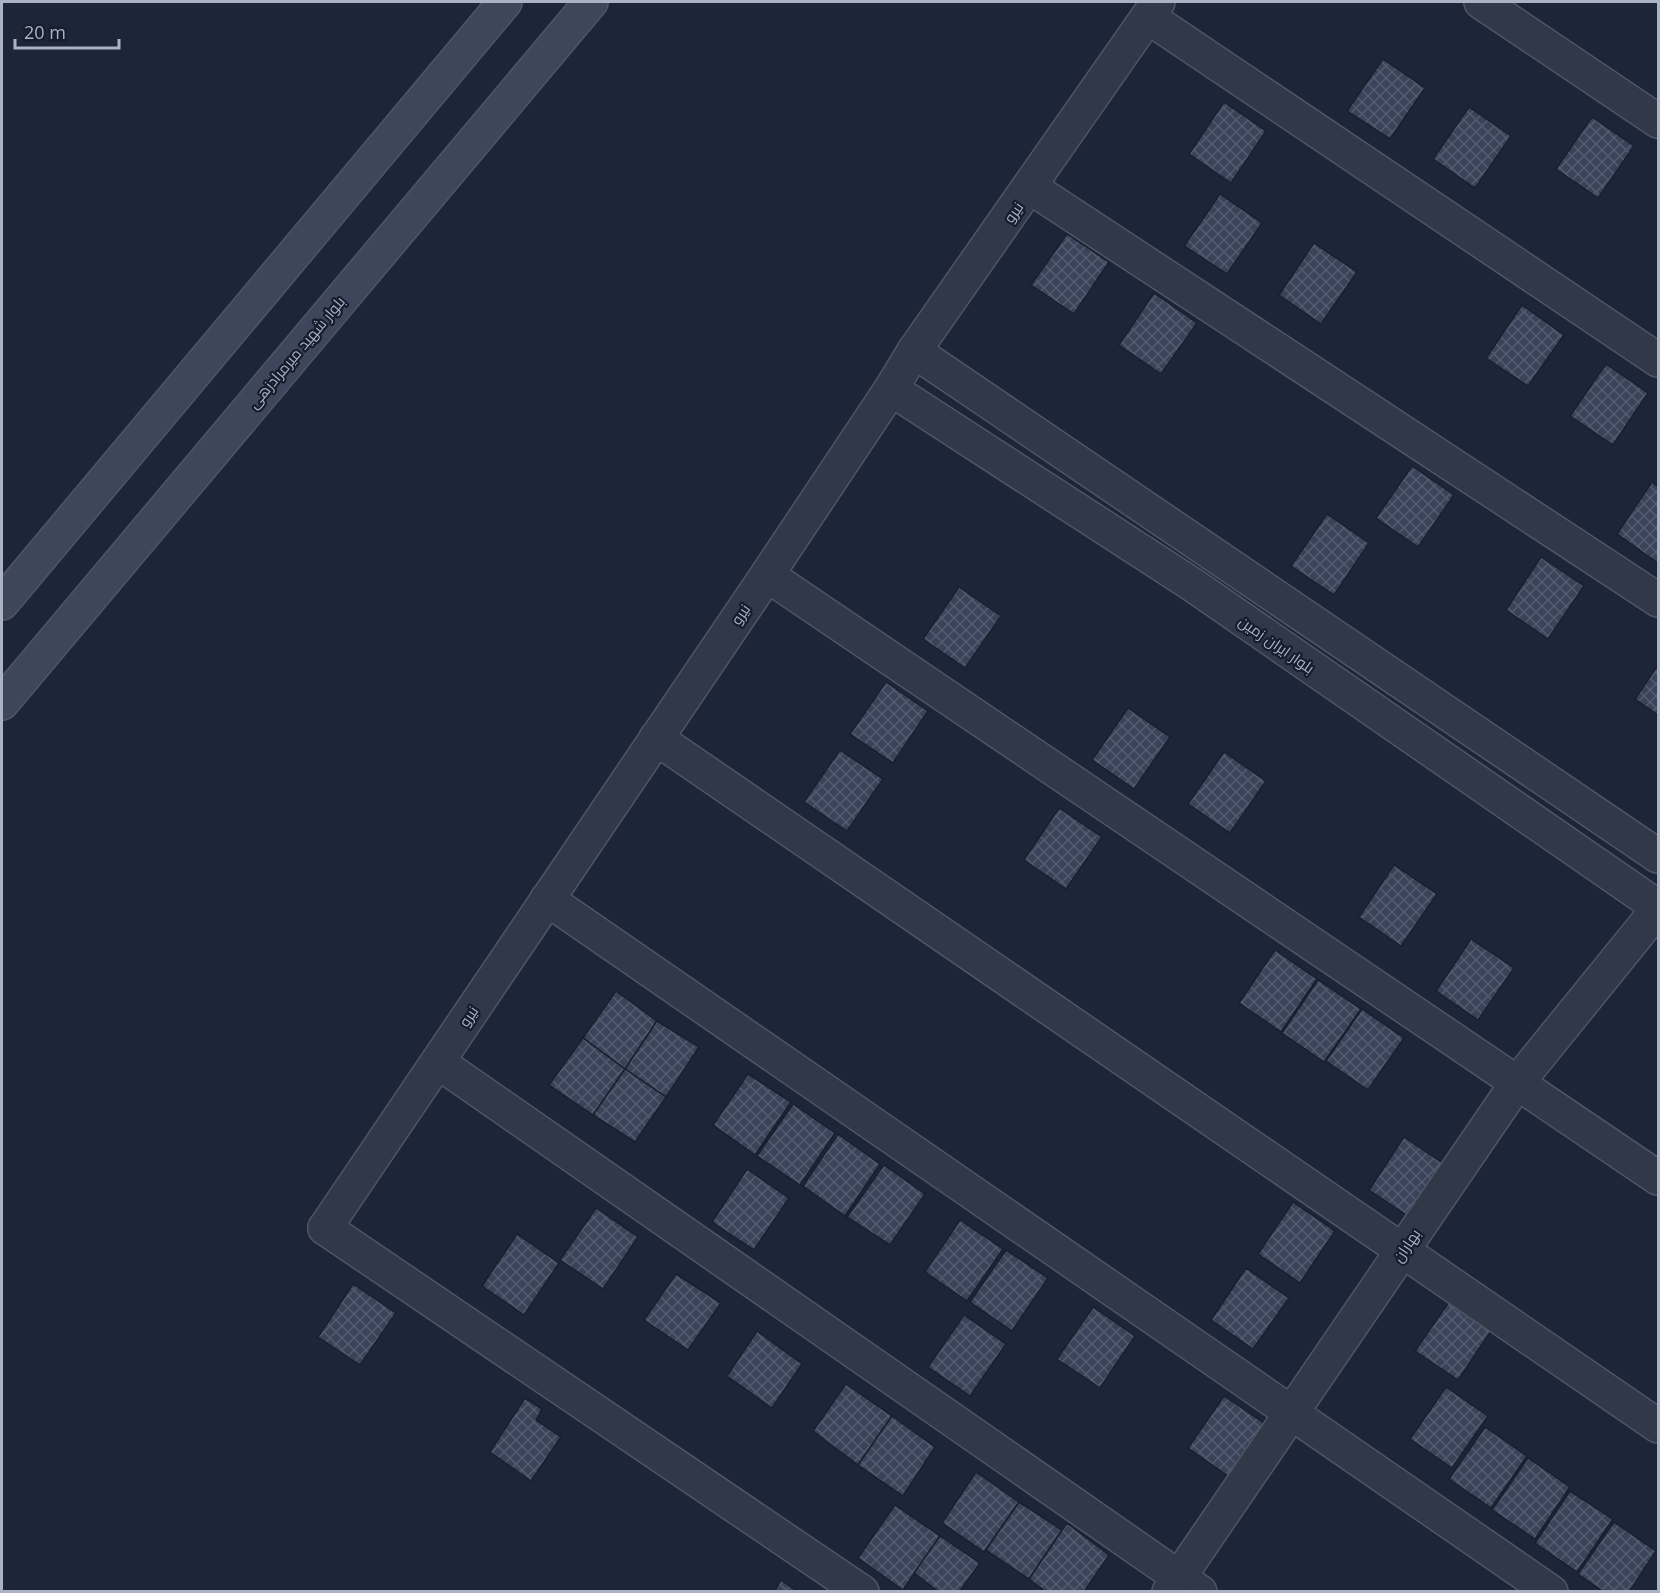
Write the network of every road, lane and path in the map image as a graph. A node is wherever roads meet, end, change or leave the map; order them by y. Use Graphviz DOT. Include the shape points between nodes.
graph roads {
  1 [pos="505,2"];
  2 [pos="591,2"];
  3 [pos="1481,2"];
  4 [pos="1153,9"];
  5 [pos="1659,121"];
  6 [pos="1030,187"];
  7 [pos="914,351"];
  8 [pos="1659,360"];
  9 [pos="891,388"];
  10 [pos="767,575"];
  11 [pos="1659,600"];
  12 [pos="2,603"];
  13 [pos="2,703"];
  14 [pos="656,738"];
  15 [pos="1659,856"];
  16 [pos="547,899"];
  17 [pos="1659,908"];
  18 [pos="438,1062"];
  19 [pos="1517,1083"];
  20 [pos="1659,1178"];
  21 [pos="1402,1250"];
  22 [pos="1291,1412"];
  23 [pos="1659,1425"];
  24 [pos="1182,1587"];
  25 [pos="862,1592"];
  26 [pos="1551,1592"];
  1 -- 12 [label="main road"];
  2 -- 13 [label="main road, بلوار شهید میرمرادزهی"];
  3 -- 5 [label="street"];
  4 -- 6 [label="street, نیرو"];
  4 -- 8 [label="street"];
  6 -- 7 [label="street, نیرو"];
  6 -- 11 [label="street"];
  7 -- 9 [label="street, نیرو"];
  7 -- 15 [label="street"];
  9 -- 10 [label="street, نیرو"];
  9 -- 17 [label="street, بلوار ایران زمین" via="1193,585"];
  10 -- 14 [label="street, نیرو"];
  10 -- 19 [label="street"];
  14 -- 16 [label="street, نیرو"];
  14 -- 21 [label="street"];
  16 -- 18 [label="street, نیرو"];
  16 -- 22 [label="street"];
  17 -- 19 [label="street, بهاران"];
  18 -- 24 [label="street"];
  18 -- 25 [label="street, نیرو" via="325,1228"];
  19 -- 20 [label="street"];
  19 -- 21 [label="street, بهاران"];
  21 -- 22 [label="street, بهاران"];
  21 -- 23 [label="street"];
  22 -- 24 [label="street, بهاران"];
  22 -- 26 [label="street"];
}
